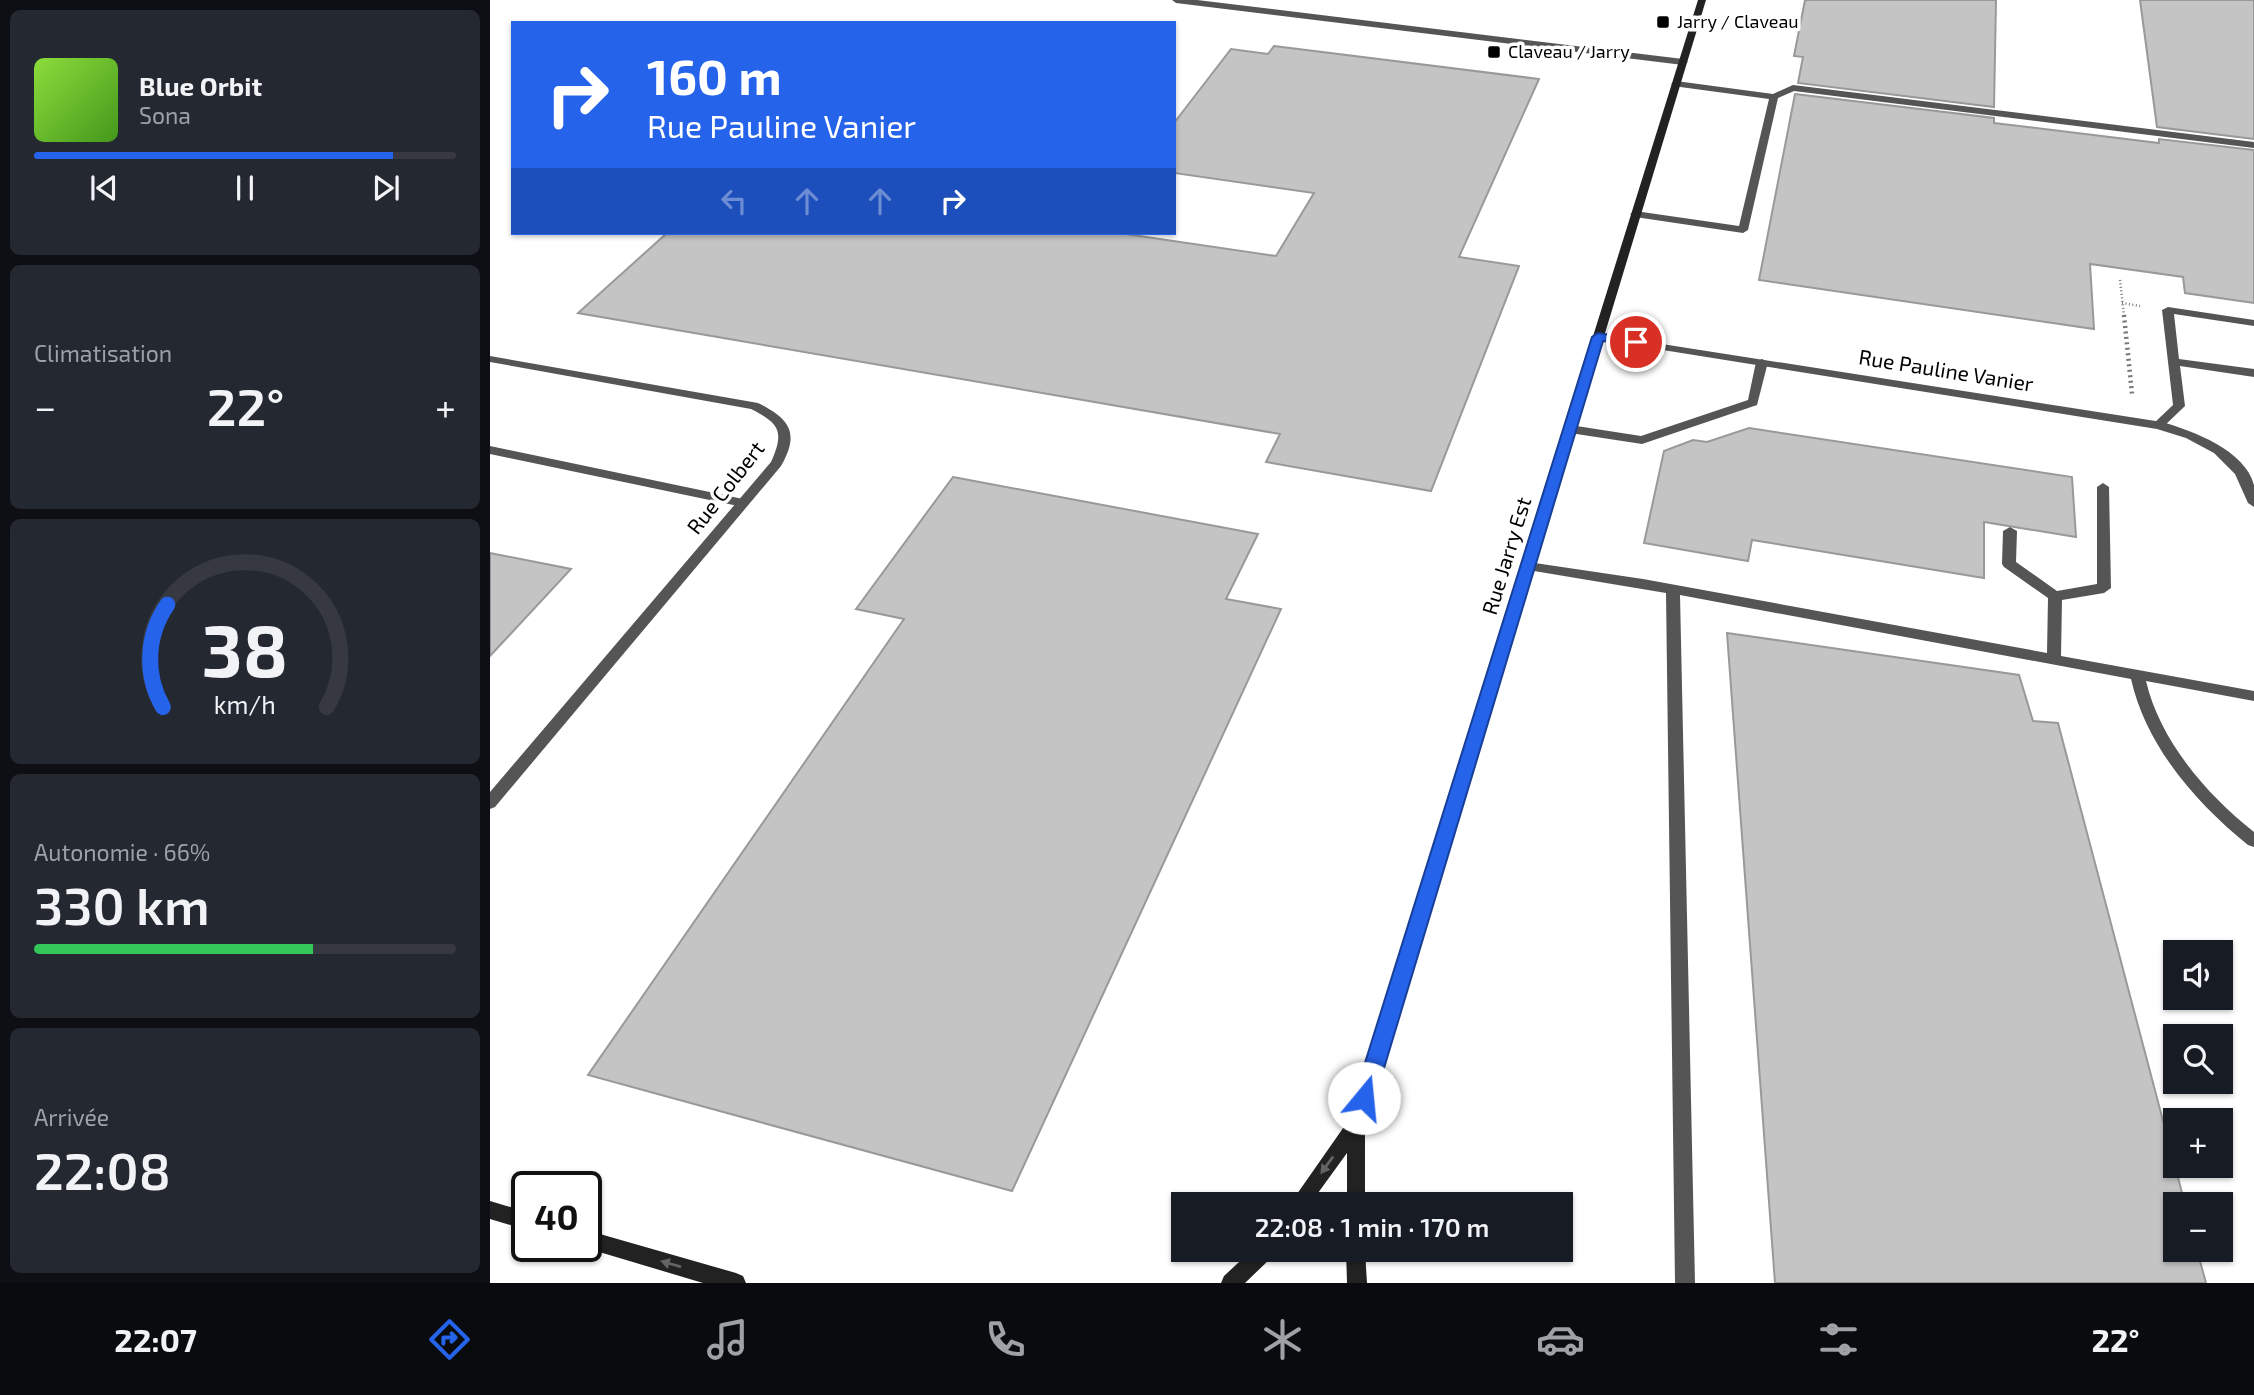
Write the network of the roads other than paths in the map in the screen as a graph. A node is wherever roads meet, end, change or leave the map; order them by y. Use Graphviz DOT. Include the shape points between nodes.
graph roads {
  1 [pos="1176,0"];
  2 [pos="1702,0"];
  3 [pos="1683,62"];
  4 [pos="1676,85"];
  5 [pos="1774,97"];
  6 [pos="2254,145"];
  7 [pos="1635,214"];
  8 [pos="2254,323"];
  9 [pos="1598,337"];
  10 [pos="490,359"];
  11 [pos="1762,362"];
  12 [pos="2175,362"];
  13 [pos="2254,373"];
  14 [pos="2158,425"];
  15 [pos="1570,429"];
  16 [pos="490,450"];
  17 [pos="2103,487"];
  18 [pos="743,503"];
  19 [pos="2254,503"];
  20 [pos="2010,531"];
  21 [pos="1528,566"];
  22 [pos="1673,590"];
  23 [pos="2054,596"];
  24 [pos="2054,659"];
  25 [pos="2137,674"];
  26 [pos="2254,696"];
  27 [pos="490,803"];
  28 [pos="2254,841"];
  29 [pos="1356,1125"];
  30 [pos="1308,1192"];
  31 [pos="1356,1192"];
  32 [pos="490,1210"];
  33 [pos="511,1216"];
  34 [pos="602,1244"];
  35 [pos="1253,1262"];
  36 [pos="1356,1262"];
  37 [pos="736,1283"];
  38 [pos="1231,1283"];
  39 [pos="1357,1283"];
  40 [pos="1685,1283"];
  1 -- 3 [label="street"];
  2 -- 3 [label="street, Rue Jarry Est"];
  3 -- 4 [label="street, Rue Jarry Est"];
  4 -- 5 [label="street"];
  4 -- 7 [label="street, Rue Jarry Est"];
  5 -- 6 [label="street" via="1793,88"];
  5 -- 7 [label="street" via="1743,230"];
  7 -- 9 [label="street, Rue Jarry Est"];
  8 -- 12 [label="street" via="2168,310"];
  9 -- 11 [label="street, Rue Pauline Vanier"];
  9 -- 15 [label="street, Rue Jarry Est"];
  10 -- 18 [label="street, Rue Colbert" via="754,406 776,416 786,430 785,447"];
  11 -- 14 [label="street, Rue Pauline Vanier"];
  11 -- 15 [label="street" via="1753,402 1642,440"];
  12 -- 13 [label="street"];
  12 -- 14 [label="street" via="2179,406"];
  14 -- 19 [label="street, Rue Pauline Vanier" via="2196,438 2236,464"];
  15 -- 21 [label="street, Rue Jarry Est"];
  16 -- 18 [label="street"];
  17 -- 23 [label="street" via="2104,588"];
  18 -- 27 [label="street, Rue Colbert"];
  20 -- 23 [label="street" via="2009,564"];
  21 -- 22 [label="street"];
  21 -- 29 [label="street, Rue Jarry Est"];
  22 -- 24 [label="street"];
  22 -- 40 [label="street"];
  23 -- 24 [label="street"];
  24 -- 25 [label="street"];
  25 -- 26 [label="street"];
  25 -- 28 [label="street" via="2145,706 2176,758 2204,795"];
  29 -- 30 [label="street, Rue Jarry Est, one-way"];
  29 -- 31 [label="street, Rue Jarry Est"];
  32 -- 33 [label="street"];
  37 -- 34 [label="street, one-way"];
  35 -- 38 [label="street"];
  36 -- 39 [label="street"];
}
